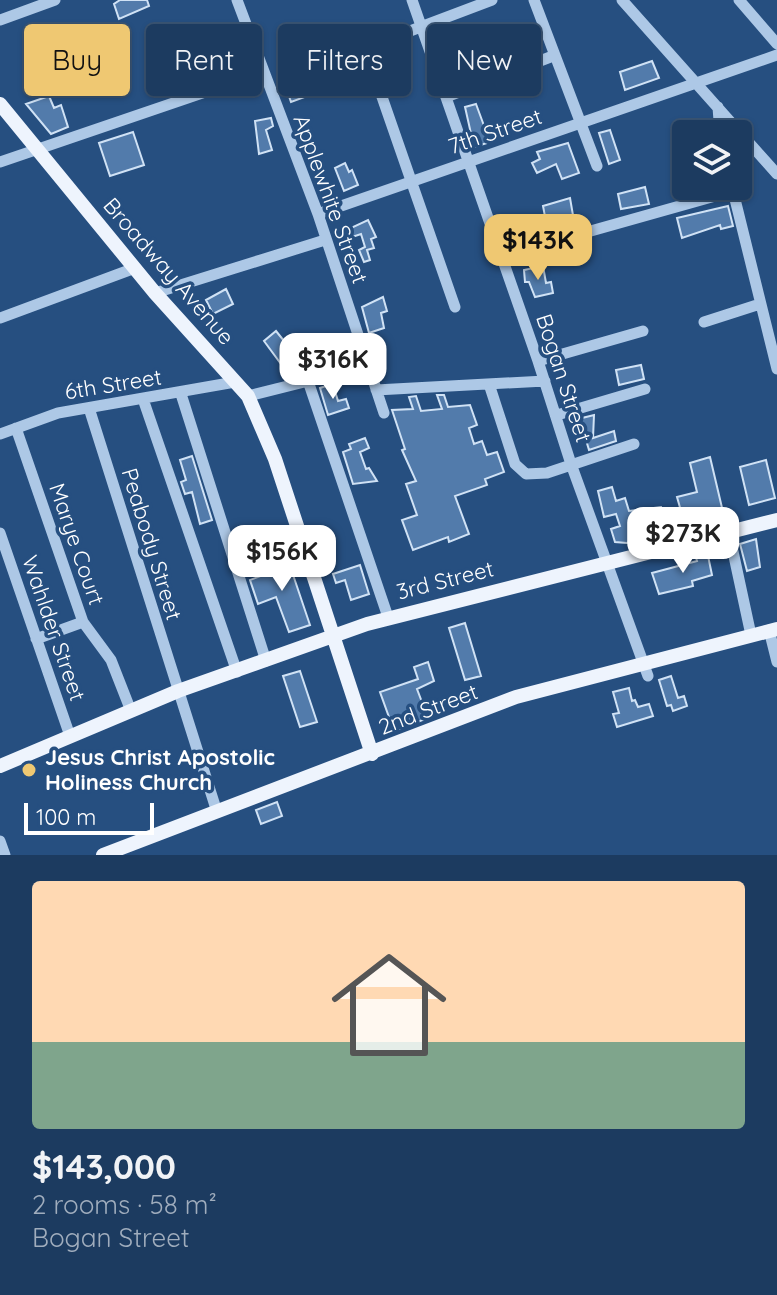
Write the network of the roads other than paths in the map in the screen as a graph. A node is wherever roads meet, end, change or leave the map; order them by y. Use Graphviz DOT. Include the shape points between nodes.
graph roads {
  1 [pos="55,0"];
  2 [pos="237,0"];
  3 [pos="412,0"];
  4 [pos="492,0"];
  5 [pos="534,0"];
  6 [pos="622,0"];
  7 [pos="739,0"];
  8 [pos="0,20"];
  9 [pos="421,27"];
  10 [pos="777,44"];
  11 [pos="777,55"];
  12 [pos="553,56"];
  13 [pos="264,72"];
  14 [pos="697,81"];
  15 [pos="446,97"];
  16 [pos="0,104"];
  17 [pos="718,105"];
  18 [pos="719,120"];
  19 [pos="580,123"];
  20 [pos="36,148"];
  21 [pos="469,161"];
  22 [pos="0,162"];
  23 [pos="597,166"];
  24 [pos="777,174"];
  25 [pos="413,181"];
  26 [pos="691,200"];
  27 [pos="735,200"];
  28 [pos="318,214"];
  29 [pos="325,240"];
  30 [pos="502,256"];
  31 [pos="135,268"];
  32 [pos="155,293"];
  33 [pos="760,304"];
  34 [pos="455,307"];
  35 [pos="0,318"];
  36 [pos="704,322"];
  37 [pos="643,331"];
  38 [pos="538,361"];
  39 [pos="368,366"];
  40 [pos="777,369"];
  41 [pos="308,381"];
  42 [pos="545,381"];
  43 [pos="235,382"];
  44 [pos="489,384"];
  45 [pos="645,389"];
  46 [pos="376,390"];
  47 [pos="181,394"];
  48 [pos="248,396"];
  49 [pos="143,399"];
  50 [pos="89,408"];
  51 [pos="384,413"];
  52 [pos="557,415"];
  53 [pos="16,428"];
  54 [pos="0,434"];
  55 [pos="634,444"];
  56 [pos="571,464"];
  57 [pos="777,520"];
  58 [pos="0,533"];
  59 [pos="729,533"];
  60 [pos="608,562"];
  61 [pos="388,617"];
  62 [pos="83,622"];
  63 [pos="773,630"];
  64 [pos="751,635"];
  65 [pos="332,636"];
  66 [pos="36,639"];
  67 [pos="266,661"];
  68 [pos="777,662"];
  69 [pos="646,670"];
  70 [pos="237,672"];
  71 [pos="178,691"];
  72 [pos="131,711"];
  73 [pos="70,736"];
  74 [pos="372,754"];
  75 [pos="0,766"];
  76 [pos="217,812"];
  77 [pos="0,841"];
  78 [pos="5,855"];
  79 [pos="103,855"];
  1 -- 8 [label="street"];
  2 -- 13 [label="street, Applewhite Street"];
  3 -- 9 [label="street, Bogan Street"];
  4 -- 9 [label="street"];
  5 -- 12 [label="street"];
  6 -- 14 [label="street"];
  7 -- 10 [label="street"];
  9 -- 15 [label="street, Bogan Street"];
  9 -- 25 [label="street" via="365,48"];
  11 -- 14 [label="street, 7th Street"];
  12 -- 15 [label="street"];
  12 -- 19 [label="street"];
  13 -- 20 [label="street"];
  13 -- 28 [label="street, Applewhite Street"];
  14 -- 17 [label="street"];
  14 -- 19 [label="street, 7th Street"];
  15 -- 21 [label="street, Bogan Street"];
  16 -- 20 [label="main road, Broadway Avenue"];
  17 -- 18 [label="street"];
  17 -- 24 [label="street"];
  19 -- 21 [label="street, 7th Street"];
  19 -- 23 [label="street"];
  20 -- 22 [label="street"];
  20 -- 31 [label="main road, Broadway Avenue"];
  21 -- 25 [label="street, 7th Street"];
  21 -- 30 [label="street, Bogan Street"];
  25 -- 28 [label="street, 7th Street"];
  25 -- 34 [label="street"];
  26 -- 30 [label="street"];
  27 -- 33 [label="street"];
  28 -- 29 [label="street, Applewhite Street"];
  29 -- 32 [label="street"];
  29 -- 39 [label="street, Applewhite Street"];
  30 -- 38 [label="street, Bogan Street"];
  31 -- 32 [label="main road, Broadway Avenue"];
  31 -- 35 [label="street"];
  32 -- 43 [label="main road, Broadway Avenue"];
  33 -- 36 [label="street"];
  33 -- 40 [label="street"];
  37 -- 38 [label="street"];
  38 -- 42 [label="street, Bogan Street"];
  39 -- 41 [label="street"];
  39 -- 46 [label="street, Applewhite Street"];
  41 -- 48 [label="street"];
  41 -- 61 [label="street"];
  42 -- 44 [label="street"];
  42 -- 52 [label="street, Bogan Street"];
  43 -- 47 [label="street, 6th Street"];
  43 -- 48 [label="main road, Broadway Avenue"];
  44 -- 46 [label="street"];
  44 -- 56 [label="street" via="519,471 534,475"];
  45 -- 52 [label="street"];
  46 -- 51 [label="street, Applewhite Street"];
  47 -- 49 [label="street, 6th Street"];
  47 -- 67 [label="street"];
  48 -- 65 [label="main road, Broadway Avenue" via="275,459"];
  49 -- 50 [label="street, 6th Street"];
  49 -- 70 [label="street"];
  50 -- 53 [label="street, 6th Street"];
  50 -- 71 [label="street, Peabody Street"];
  52 -- 56 [label="street, Bogan Street"];
  53 -- 54 [label="street, 6th Street"];
  53 -- 62 [label="street, Marye Court"];
  55 -- 56 [label="street"];
  56 -- 60 [label="street, Bogan Street"];
  57 -- 59 [label="main road, 3rd Street"];
  58 -- 66 [label="street, Wahlder Street"];
  59 -- 60 [label="main road, 3rd Street"];
  59 -- 64 [label="street"];
  60 -- 61 [label="main road, 3rd Street"];
  60 -- 69 [label="street, Bogan Street"];
  61 -- 65 [label="main road, 3rd Street"];
  62 -- 66 [label="street"];
  62 -- 72 [label="street, Marye Court" via="111,660"];
  63 -- 64 [label="main road, 2nd Street"];
  63 -- 68 [label="street"];
  64 -- 69 [label="main road, 2nd Street"];
  65 -- 67 [label="main road, 3rd Street"];
  65 -- 74 [label="main road, Broadway Avenue"];
  66 -- 73 [label="street, Wahlder Street"];
  67 -- 70 [label="main road, 3rd Street"];
  69 -- 74 [label="main road, 2nd Street" via="516,697"];
  70 -- 71 [label="main road, 3rd Street"];
  71 -- 72 [label="main road, 3rd Street"];
  71 -- 76 [label="street, Peabody Street"];
  72 -- 73 [label="main road, 3rd Street"];
  73 -- 75 [label="main road, 3rd Street"];
  74 -- 76 [label="main road, 2nd Street"];
  76 -- 79 [label="main road, 2nd Street"];
  77 -- 78 [label="street"];
}
